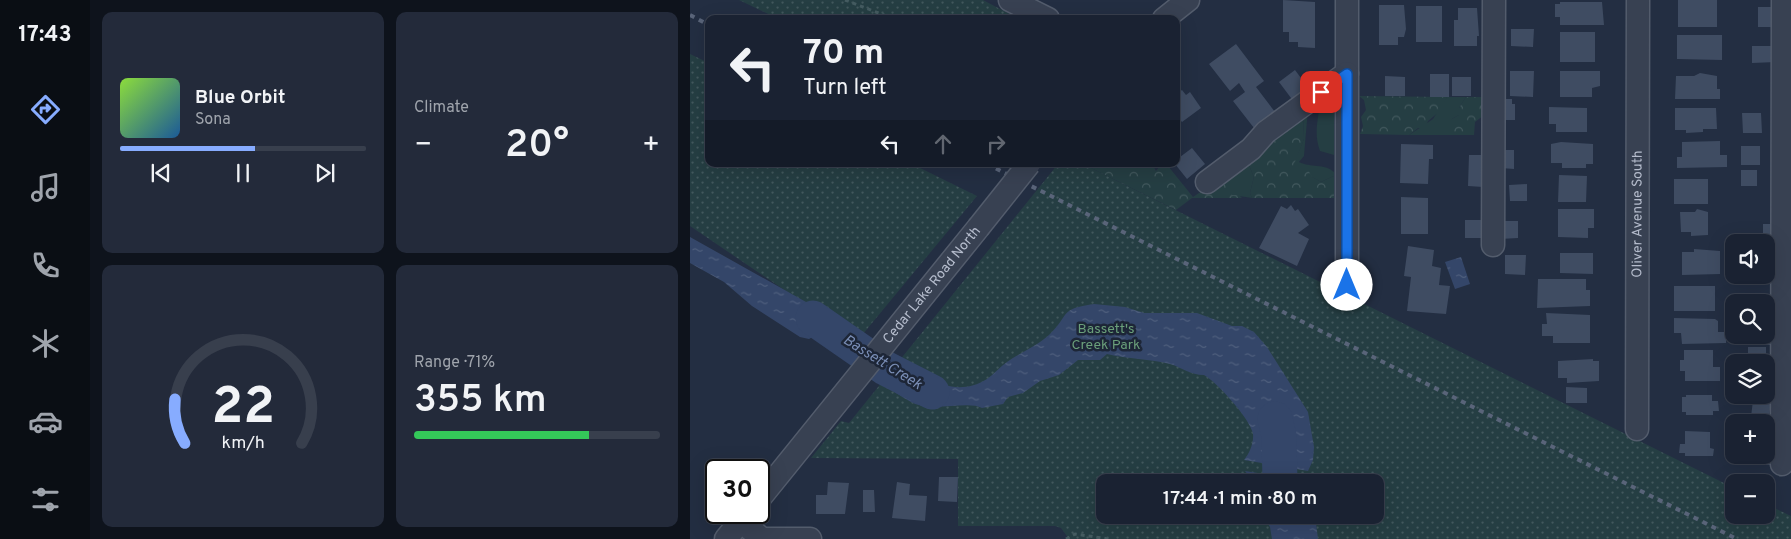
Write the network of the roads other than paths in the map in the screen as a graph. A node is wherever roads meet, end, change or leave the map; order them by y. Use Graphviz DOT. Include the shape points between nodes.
graph roads {
  1 [pos="1010,0"];
  2 [pos="1347,0"];
  3 [pos="1494,0"];
  4 [pos="1638,0"];
  5 [pos="1783,0"];
  6 [pos="1040,15"];
  7 [pos="1347,74"];
  8 [pos="1027,167"];
  9 [pos="1207,182"];
  10 [pos="1494,245"];
  11 [pos="1347,285"];
  12 [pos="1638,429"];
  13 [pos="1782,464"];
  14 [pos="770,485"];
  15 [pos="738,524"];
  16 [pos="751,524"];
  17 [pos="726,539"];
  18 [pos="762,539"];
  19 [pos="810,539"];
  1 -- 6 [label="street"];
  2 -- 7 [label="street"];
  3 -- 10 [label="street"];
  4 -- 12 [label="street, Oliver Avenue South"];
  5 -- 13 [label="street"];
  7 -- 9 [label="street" via="1266,132 1251,149"];
  7 -- 11 [label="street"];
  8 -- 14 [label="street, Cedar Lake Road North, bridge"];
  15 -- 17 [label="street"];
  16 -- 18 [label="street"];
  18 -- 19 [label="street"];
}
